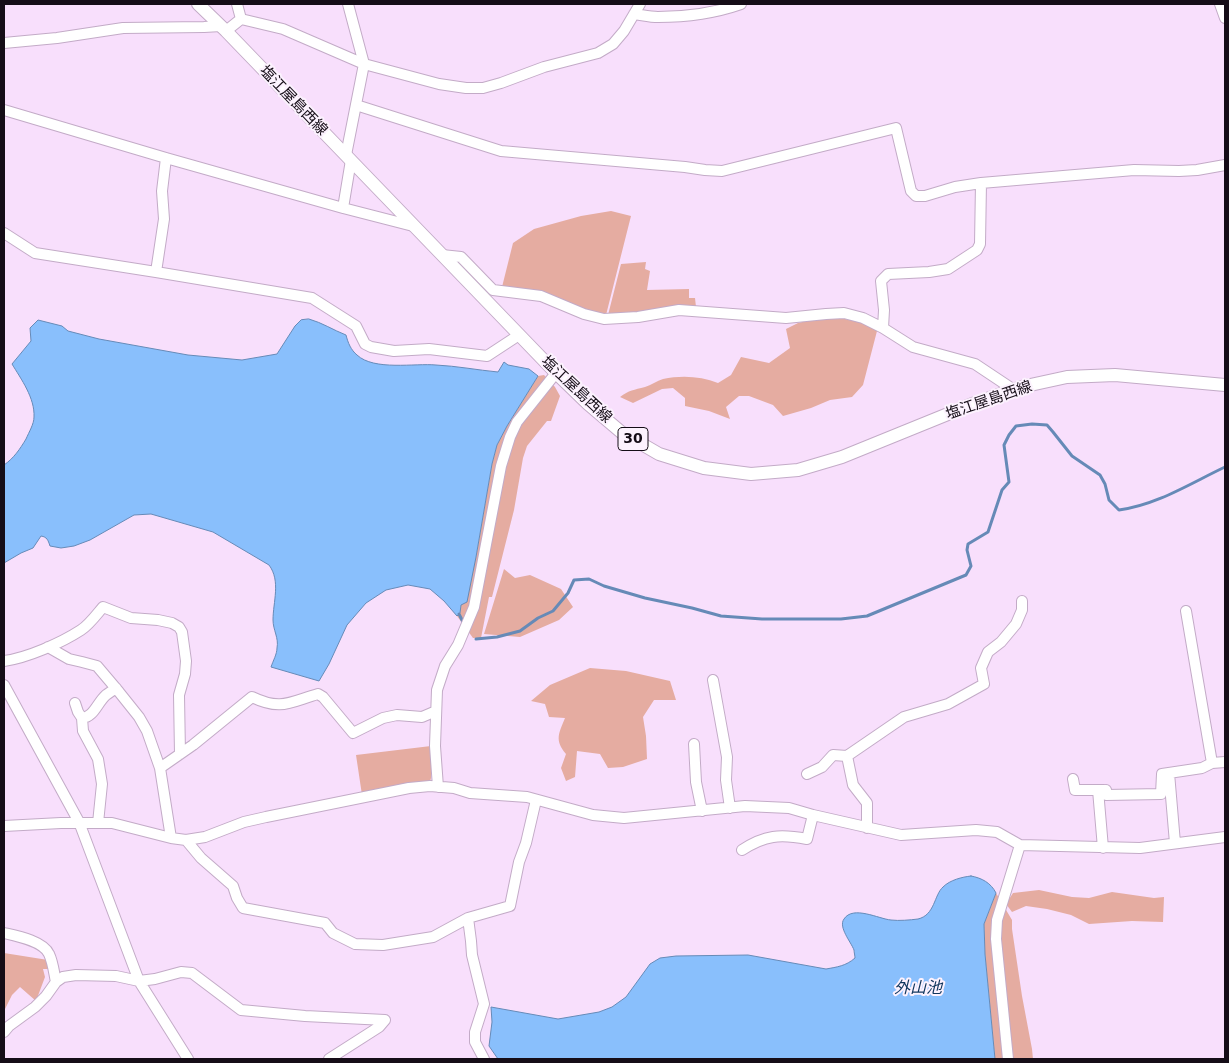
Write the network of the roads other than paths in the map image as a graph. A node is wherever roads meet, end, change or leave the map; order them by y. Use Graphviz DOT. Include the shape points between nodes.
graph roads {
  1 [pos="198,4"];
  2 [pos="237,4"];
  3 [pos="348,4"];
  4 [pos="640,4"];
  5 [pos="741,4"];
  6 [pos="1220,4"];
  7 [pos="634,14"];
  8 [pos="1225,18"];
  9 [pos="241,19"];
  10 [pos="223,28"];
  11 [pos="4,42"];
  12 [pos="364,64"];
  13 [pos="356,105"];
  14 [pos="4,110"];
  15 [pos="166,158"];
  16 [pos="348,158"];
  17 [pos="1225,165"];
  18 [pos="981,183"];
  19 [pos="343,208"];
  20 [pos="413,226"];
  21 [pos="4,233"];
  22 [pos="442,255"];
  23 [pos="156,272"];
  24 [pos="883,328"];
  25 [pos="519,335"];
  26 [pos="556,374"];
  27 [pos="1225,385"];
  28 [pos="1014,390"];
  29 [pos="1022,601"];
  30 [pos="1186,611"];
  31 [pos="48,647"];
  32 [pos="4,661"];
  33 [pos="713,680"];
  34 [pos="4,685"];
  35 [pos="116,688"];
  36 [pos="76,703"];
  37 [pos="436,711"];
  38 [pos="82,718"];
  39 [pos="694,744"];
  40 [pos="180,754"];
  41 [pos="847,756"];
  42 [pos="1225,762"];
  43 [pos="1212,763"];
  44 [pos="160,768"];
  45 [pos="1169,773"];
  46 [pos="807,774"];
  47 [pos="1073,779"];
  48 [pos="438,787"];
  49 [pos="1105,790"];
  50 [pos="536,800"];
  51 [pos="730,808"];
  52 [pos="702,811"];
  53 [pos="814,815"];
  54 [pos="79,822"];
  55 [pos="98,823"];
  56 [pos="4,826"];
  57 [pos="867,828"];
  58 [pos="1225,837"];
  59 [pos="171,838"];
  60 [pos="186,840"];
  61 [pos="1175,843"];
  62 [pos="1020,845"];
  63 [pos="1103,848"];
  64 [pos="742,850"];
  65 [pos="468,918"];
  66 [pos="4,933"];
  67 [pos="138,981"];
  68 [pos="56,982"];
  69 [pos="4,1032"];
  70 [pos="188,1059"];
  71 [pos="329,1059"];
  72 [pos="484,1059"];
  73 [pos="1008,1059"];
  1 -- 10 [label="main road, 塩江屋島西線 / 30"];
  2 -- 9 [label="street"];
  3 -- 12 [label="street"];
  4 -- 7 [label="street"];
  5 -- 7 [label="street" via="683,16"];
  6 -- 8 [label="street"];
  7 -- 12 [label="street" via="613,44 598,53 483,88 439,84"];
  9 -- 10 [label="street"];
  9 -- 12 [label="street" via="283,29"];
  10 -- 11 [label="street" via="123,28"];
  10 -- 16 [label="main road, 塩江屋島西線 / 30"];
  12 -- 13 [label="street"];
  13 -- 16 [label="street"];
  13 -- 18 [label="street" via="501,151 722,171 896,128 911,191 916,196"];
  14 -- 15 [label="street"];
  15 -- 19 [label="street"];
  15 -- 23 [label="street" via="162,191 164,219"];
  16 -- 19 [label="street"];
  16 -- 20 [label="main road, 塩江屋島西線 / 30"];
  17 -- 18 [label="street" via="1197,170 1134,170"];
  18 -- 24 [label="street" via="980,244 977,250 948,269 888,274 881,281"];
  19 -- 20 [label="street"];
  20 -- 22 [label="main road, 塩江屋島西線 / 30"];
  21 -- 23 [label="street" via="34,253"];
  22 -- 24 [label="street" via="461,257 493,290 541,296 604,319 679,310 786,318 844,313"];
  22 -- 25 [label="main road, 塩江屋島西線 / 30"];
  23 -- 25 [label="street" via="312,298 356,326 365,344 394,351 429,349 487,356"];
  24 -- 28 [label="street" via="913,347 975,364"];
  25 -- 26 [label="main road, 塩江屋島西線 / 30"];
  26 -- 28 [label="main road, 塩江屋島西線 / 30" via="621,432 659,454 704,468 751,474 798,470 842,457"];
  26 -- 37 [label="street" via="517,422 510,437 501,466 474,607 458,646 445,666 437,690"];
  27 -- 28 [label="main road, 塩江屋島西線 / 30" via="1116,375 1066,377"];
  29 -- 41 [label="street" via="1016,624 988,652 981,668 984,684 948,704 904,717"];
  30 -- 43 [label="street"];
  31 -- 32 [label="street"];
  31 -- 35 [label="street" via="69,659 97,666"];
  31 -- 40 [label="street" via="83,629 104,607 131,618 158,620 179,628 186,661 179,695"];
  33 -- 51 [label="street" via="726,757"];
  34 -- 54 [label="street"];
  35 -- 38 [label="street" via="105,696 92,715"];
  35 -- 44 [label="street" via="139,717"];
  36 -- 38 [label="street"];
  37 -- 40 [label="street" via="422,717 397,715 383,718 353,733 318,694 277,706 252,697"];
  37 -- 48 [label="street"];
  38 -- 55 [label="street" via="83,731 98,759 102,784"];
  39 -- 52 [label="street" via="696,782"];
  40 -- 44 [label="street"];
  41 -- 46 [label="street" via="833,755 822,767"];
  41 -- 57 [label="street" via="853,785 867,803"];
  42 -- 43 [label="street"];
  43 -- 45 [label="street" via="1202,768"];
  44 -- 59 [label="street"];
  45 -- 49 [label="street" via="1162,774 1161,794 1106,795"];
  45 -- 61 [label="street"];
  47 -- 49 [label="street" via="1075,790"];
  48 -- 50 [label="street"];
  48 -- 60 [label="street" via="409,788 266,817"];
  49 -- 63 [label="street"];
  50 -- 52 [label="street" via="593,815 624,818"];
  50 -- 65 [label="street" via="510,906"];
  51 -- 52 [label="street"];
  51 -- 53 [label="street" via="789,808"];
  53 -- 57 [label="street"];
  53 -- 64 [label="street" via="807,838 783,835 762,840"];
  54 -- 55 [label="street"];
  54 -- 56 [label="street"];
  54 -- 67 [label="street"];
  55 -- 59 [label="street" via="112,823"];
  57 -- 62 [label="street" via="901,836 976,830 996,832"];
  58 -- 61 [label="street"];
  59 -- 60 [label="street"];
  60 -- 65 [label="street" via="233,886 243,908 325,923 333,933 355,944 383,945 433,937"];
  61 -- 63 [label="street" via="1140,848"];
  62 -- 63 [label="street"];
  62 -- 73 [label="street" via="997,920"];
  65 -- 72 [label="street" via="472,956 484,1004 475,1042"];
  66 -- 68 [label="street" via="42,945 49,954"];
  67 -- 68 [label="street" via="116,976 76,975"];
  67 -- 70 [label="street"];
  67 -- 71 [label="street" via="181,972 192,973 241,1010 384,1020 379,1027"];
  68 -- 69 [label="street" via="35,1007"];
}
